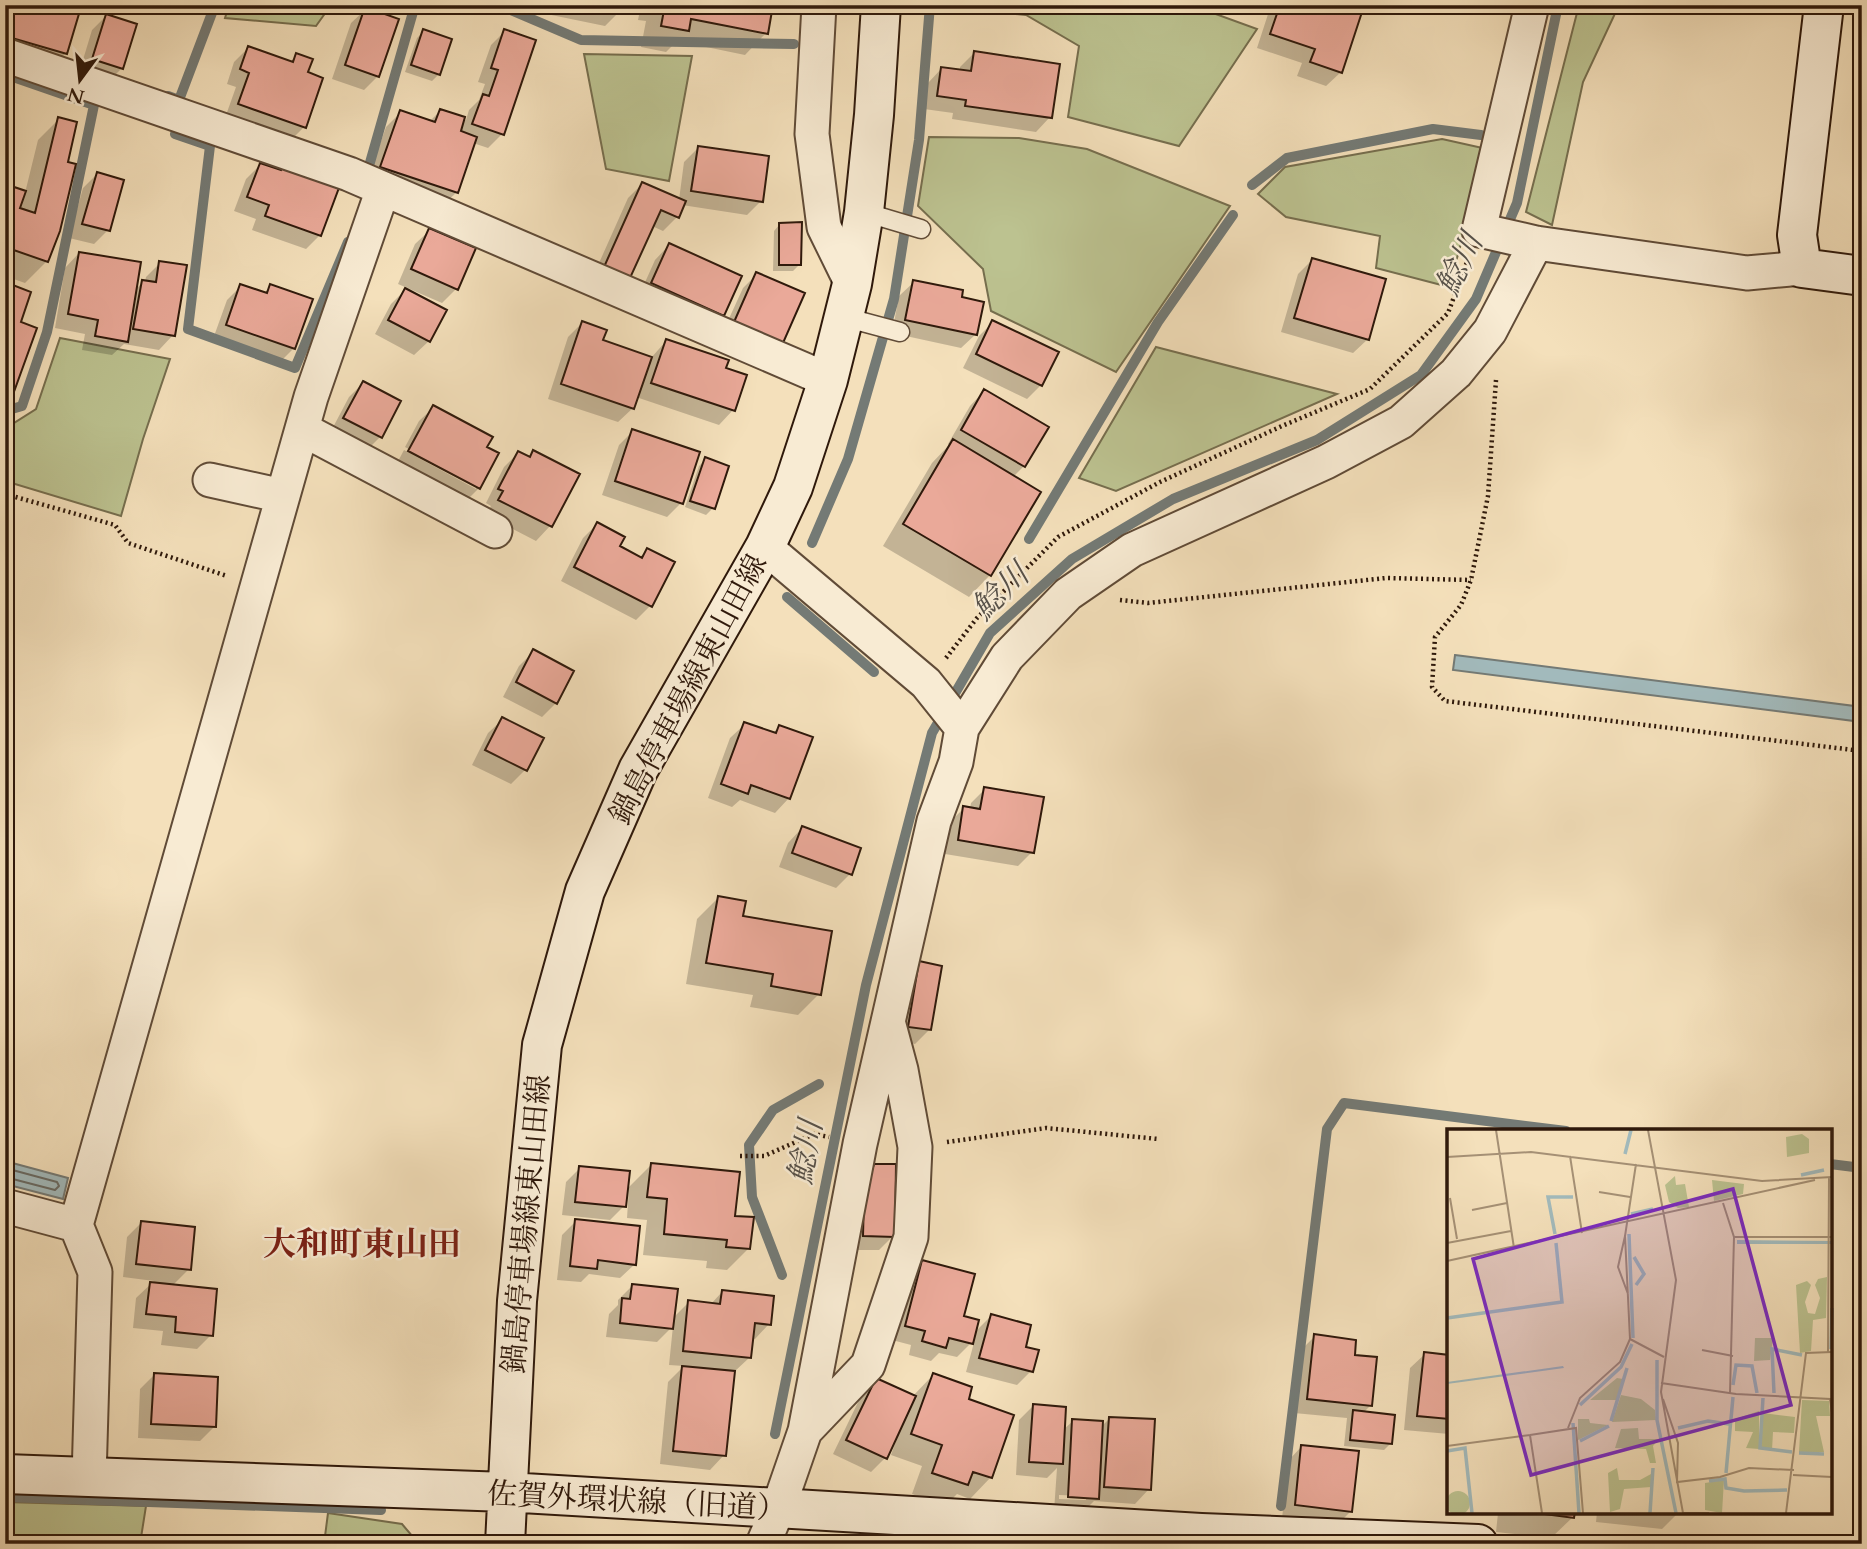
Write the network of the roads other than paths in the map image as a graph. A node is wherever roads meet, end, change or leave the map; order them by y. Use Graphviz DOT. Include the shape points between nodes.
graph roads {
  1 [pos="819,5"];
  2 [pos="881,5"];
  3 [pos="1532,5"];
  4 [pos="1824,5"];
  5 [pos="5,55"];
  6 [pos="383,189"];
  7 [pos="880,217"];
  8 [pos="921,229"];
  9 [pos="1536,243"];
  10 [pos="1802,268"];
  11 [pos="1862,276"];
  12 [pos="857,309"];
  13 [pos="900,332"];
  14 [pos="828,380"];
  15 [pos="302,429"];
  16 [pos="209,480"];
  17 [pos="283,496"];
  18 [pos="495,531"];
  19 [pos="765,547"];
  20 [pos="962,728"];
  21 [pos="888,1023"];
  22 [pos="5,1206"];
  23 [pos="76,1225"];
  24 [pos="804,1431"];
  25 [pos="5,1474"];
  26 [pos="89,1478"];
  27 [pos="506,1492"];
  28 [pos="778,1509"];
  29 [pos="1088,1535"];
  30 [pos="505,1544"];
  31 [pos="763,1544"];
  32 [pos="1478,1544"];
  1 -- 12 [label="street" via="812,134 824,227"];
  2 -- 7 [label="street, 鍋島停車場線東山田線" via="874,115"];
  3 -- 9 [label="street" via="1479,230"];
  4 -- 10 [label="street" via="1797,235"];
  5 -- 6 [label="street"];
  6 -- 14 [label="street"];
  6 -- 15 [label="street"];
  7 -- 8 [label="lane"];
  7 -- 12 [label="street, 鍋島停車場線東山田線"];
  9 -- 10 [label="street" via="1747,273"];
  9 -- 20 [label="street" via="1490,331 1456,373 1401,422 1326,463 1132,550 1068,594 1007,657"];
  10 -- 11 [label="street"];
  12 -- 13 [label="lane"];
  12 -- 14 [label="street, 鍋島停車場線東山田線"];
  14 -- 19 [label="street, 鍋島停車場線東山田線" via="793,487"];
  15 -- 17 [label="street"];
  15 -- 18 [label="street"];
  16 -- 17 [label="street"];
  17 -- 23 [label="street"];
  19 -- 20 [label="street" via="926,683"];
  19 -- 27 [label="street, 鍋島停車場線東山田線" via="638,770 586,891 542,1045 517,1301"];
  20 -- 21 [label="street" via="956,762 934,821"];
  21 -- 24 [label="street"];
  21 -- 24 [label="street" via="915,1147 911,1237 868,1365"];
  22 -- 23 [label="street"];
  23 -- 26 [label="street" via="95,1272"];
  24 -- 28 [label="street"];
  25 -- 26 [label="street, 佐賀外環状線（旧道）"];
  26 -- 27 [label="street, 佐賀外環状線（旧道）"];
  27 -- 28 [label="street, 佐賀外環状線（旧道）"];
  27 -- 30 [label="street, 鍋島停車場線東山田線"];
  28 -- 29 [label="street, 佐賀外環状線（旧道）"];
  28 -- 31 [label="street"];
  29 -- 32 [label="street, 佐賀外環状線（旧道）" via="1201,1533"];
}
